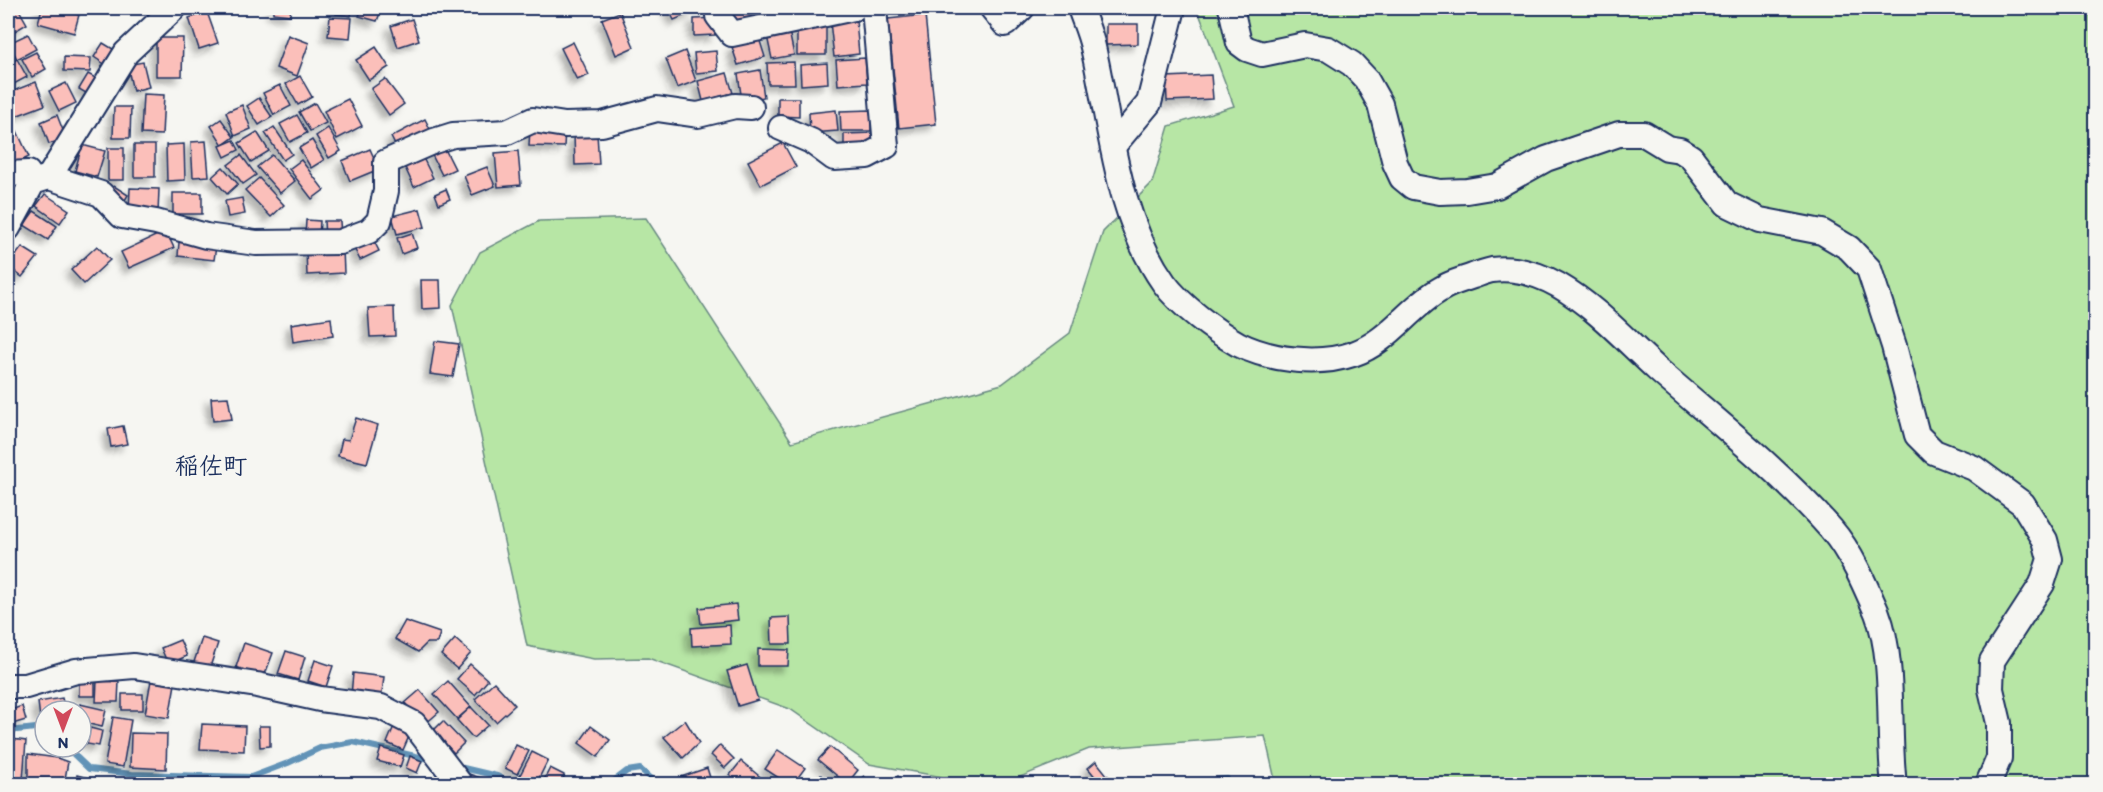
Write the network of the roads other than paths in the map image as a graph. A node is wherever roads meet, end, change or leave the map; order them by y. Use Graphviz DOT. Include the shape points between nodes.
graph roads {
  1 [pos="174,8"];
  2 [pos="854,8"];
  3 [pos="874,8"];
  4 [pos="992,8"];
  5 [pos="1023,8"];
  6 [pos="1080,8"];
  7 [pos="1173,8"];
  8 [pos="1231,8"];
  9 [pos="718,16"];
  10 [pos="751,107"];
  11 [pos="782,128"];
  12 [pos="1114,145"];
  13 [pos="8,174"];
  14 [pos="41,179"];
  15 [pos="8,228"];
  16 [pos="8,686"];
  17 [pos="460,784"];
  18 [pos="1894,784"];
  19 [pos="1989,784"];
  1 -- 14 [label="street" via="126,53"];
  2 -- 9 [label="street" via="732,34"];
  3 -- 11 [label="street" via="886,146 867,156 834,158 811,141"];
  4 -- 5 [label="street" via="1005,24"];
  6 -- 12 [label="street"];
  7 -- 12 [label="street" via="1149,104"];
  8 -- 19 [label="street" via="1239,43 1247,50 1262,54 1305,45 1328,49 1352,64 1380,104 1395,163 1402,178 1413,187 1440,192 1497,186 1546,159 1619,134 1644,134 1691,157 1727,204 1760,220 1822,232 1849,248 1869,269 1917,435 1934,452 1974,468 2023,504 2048,550 2050,559 2042,584 1992,661 1991,689 1999,723 1999,758"];
  10 -- 14 [label="street" via="735,106 698,116 657,109 602,124 564,125 533,120 507,132 453,135 434,141 386,162 386,191 379,221 369,231 340,242 256,243 206,236 122,216 101,194"];
  12 -- 18 [label="street" via="1125,200 1165,284 1218,333 1250,350 1303,361 1351,355 1395,328 1440,289 1490,270 1533,273 1594,310 1785,482 1833,531 1854,564 1879,617 1888,665"];
  13 -- 14 [label="street" via="28,173"];
  14 -- 15 [label="street"];
  16 -- 17 [label="street" via="26,686 76,671 134,666 381,707 414,724"];
}
